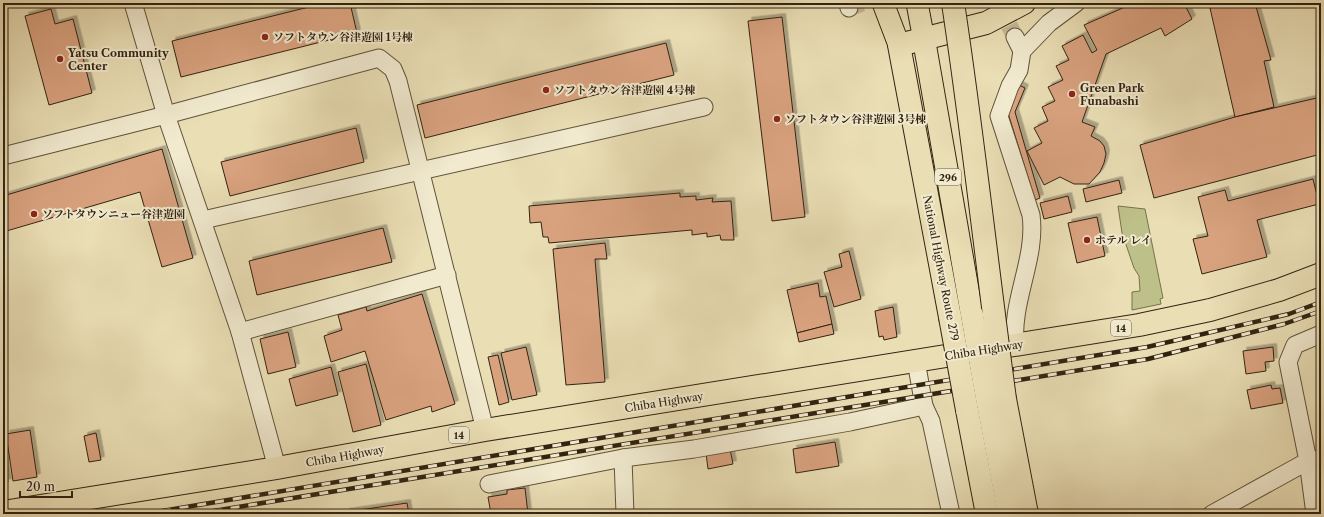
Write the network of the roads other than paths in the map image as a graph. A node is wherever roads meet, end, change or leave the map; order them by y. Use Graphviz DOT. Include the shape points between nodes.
graph roads {
  1 [pos="133,3"];
  2 [pos="883,3"];
  3 [pos="917,3"];
  4 [pos="953,3"];
  5 [pos="1024,3"];
  6 [pos="1076,3"];
  7 [pos="924,40"];
  8 [pos="899,45"];
  9 [pos="704,107"];
  10 [pos="166,115"];
  11 [pos="3,156"];
  12 [pos="421,170"];
  13 [pos="203,220"];
  14 [pos="1321,274"];
  15 [pos="447,275"];
  16 [pos="240,332"];
  17 [pos="1321,334"];
  18 [pos="1015,345"];
  19 [pos="916,361"];
  20 [pos="996,402"];
  21 [pos="924,406"];
  22 [pos="485,430"];
  23 [pos="623,458"];
  24 [pos="1314,460"];
  25 [pos="277,468"];
  26 [pos="489,484"];
  27 [pos="3,512"];
  28 [pos="625,514"];
  29 [pos="951,514"];
  30 [pos="987,514"];
  31 [pos="1009,514"];
  32 [pos="1027,514"];
  33 [pos="1212,514"];
  34 [pos="1315,514"];
  1 -- 10 [label="street"];
  2 -- 8 [label="main road"];
  3 -- 7 [label="main road"];
  4 -- 20 [label="highway, bridge" via="970,118 990,294"];
  5 -- 7 [label="highway" via="986,23"];
  6 -- 18 [label="street" via="1019,44 1019,70 999,116 1031,215 1033,232 1016,309"];
  7 -- 8 [label="highway"];
  7 -- 20 [label="highway, National Highway Route 279 / 296, bridge" via="972,315"];
  8 -- 30 [label="highway, National Highway Route 279 / 296, bridge"];
  9 -- 12 [label="street"];
  10 -- 11 [label="street"];
  10 -- 12 [label="street" via="379,58 393,69 398,81"];
  10 -- 13 [label="street"];
  12 -- 13 [label="street"];
  12 -- 15 [label="street"];
  13 -- 16 [label="street"];
  14 -- 18 [label="highway, Chiba Highway / 14" via="1279,290 1210,310"];
  15 -- 16 [label="street"];
  15 -- 22 [label="street"];
  16 -- 25 [label="street"];
  17 -- 24 [label="street" via="1295,345 1288,362"];
  18 -- 19 [label="highway, Chiba Highway / 14"];
  19 -- 21 [label="street"];
  19 -- 22 [label="highway, Chiba Highway / 14"];
  20 -- 31 [label="highway, National Highway Route 279 / 296"];
  20 -- 32 [label="highway"];
  21 -- 23 [label="street" via="842,423"];
  21 -- 29 [label="street" via="931,421"];
  22 -- 25 [label="highway, Chiba Highway / 14"];
  23 -- 26 [label="street"];
  23 -- 28 [label="street"];
  24 -- 33 [label="street"];
  24 -- 34 [label="street"];
  25 -- 27 [label="highway, Chiba Highway / 14"];
}
